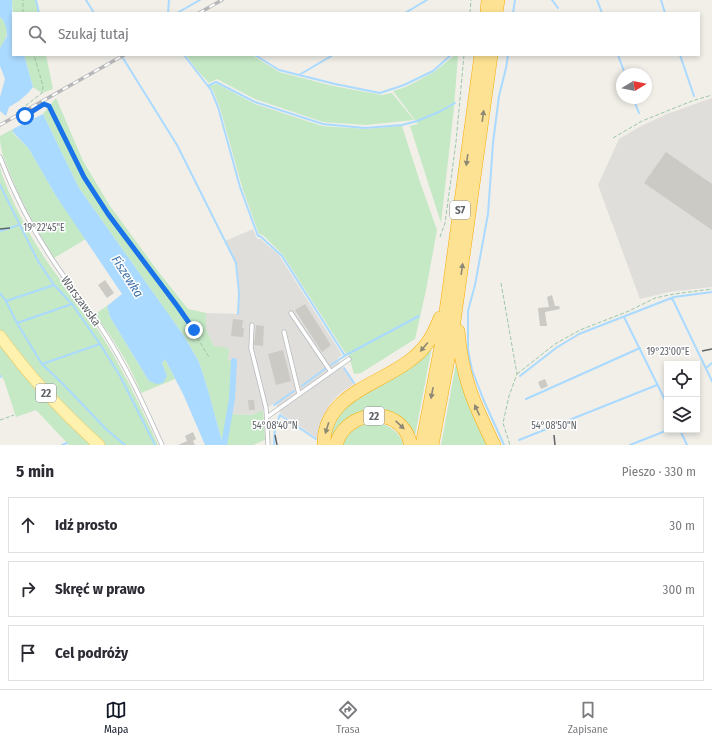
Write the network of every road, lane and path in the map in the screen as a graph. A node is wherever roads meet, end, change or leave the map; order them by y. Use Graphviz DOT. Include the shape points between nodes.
graph roads {
  1 [pos="23,0"];
  2 [pos="471,0"];
  3 [pos="488,0"];
  4 [pos="498,0"];
  5 [pos="23,12"];
  6 [pos="470,12"];
  7 [pos="487,12"];
  8 [pos="496,12"];
  9 [pos="34,56"];
  10 [pos="464,56"];
  11 [pos="481,56"];
  12 [pos="491,56"];
  13 [pos="712,95"];
  14 [pos="16,113"];
  15 [pos="17,120"];
  16 [pos="613,138"];
  17 [pos="0,157"];
  18 [pos="440,237"];
  19 [pos="501,283"];
  20 [pos="712,289"];
  21 [pos="452,304"];
  22 [pos="291,313"];
  23 [pos="252,325"];
  24 [pos="284,332"];
  25 [pos="0,336"];
  26 [pos="210,357"];
  27 [pos="349,359"];
  28 [pos="331,372"];
  29 [pos="517,374"];
  30 [pos="299,394"];
  31 [pos="14,415"];
  32 [pos="267,417"];
  33 [pos="0,420"];
  34 [pos="98,445"];
  35 [pos="162,445"];
  36 [pos="268,445"];
  37 [pos="324,445"];
  38 [pos="336,445"];
  39 [pos="411,445"];
  40 [pos="422,445"];
  41 [pos="432,445"];
  42 [pos="494,445"];
  43 [pos="510,445"];
  1 -- 5 [label="path"];
  2 -- 6 [label="path"];
  3 -- 7 [label="highway"];
  4 -- 8 [label="highway"];
  9 -- 14 [label="path" via="42,93"];
  10 -- 18 [label="path" via="456,142 445,223"];
  11 -- 21 [label="highway, S7, one-way"];
  21 -- 12 [label="highway, S7, one-way"];
  13 -- 16 [label="path" via="642,121"];
  15 -- 26 [label="path" via="44,104 49,106 84,177 108,214 178,307"];
  17 -- 35 [label="lane, Warszawska" via="25,215 54,263 120,358"];
  19 -- 29 [label="path"];
  20 -- 29 [label="path" via="655,298 580,330 555,344"];
  21 -- 37 [label="highway, one-way" via="433,335 415,357 400,369 342,401 326,429"];
  21 -- 40 [label="highway, S7, one-way" via="442,341"];
  21 -- 41 [label="highway, S7" via="451,344"];
  42 -- 21 [label="highway, one-way" via="475,406 465,377"];
  22 -- 28 [label="lane"];
  23 -- 32 [label="lane" via="251,348"];
  24 -- 30 [label="lane"];
  25 -- 34 [label="main road, 22" via="38,384"];
  27 -- 28 [label="lane"];
  28 -- 30 [label="lane"];
  29 -- 43 [label="path" via="503,423"];
  30 -- 32 [label="lane"];
  31 -- 33 [label="path"];
  32 -- 36 [label="lane"];
  38 -- 39 [label="highway, 22, one-way" via="340,434 347,426 355,420 371,416 390,418 397,422 408,434"];
}
